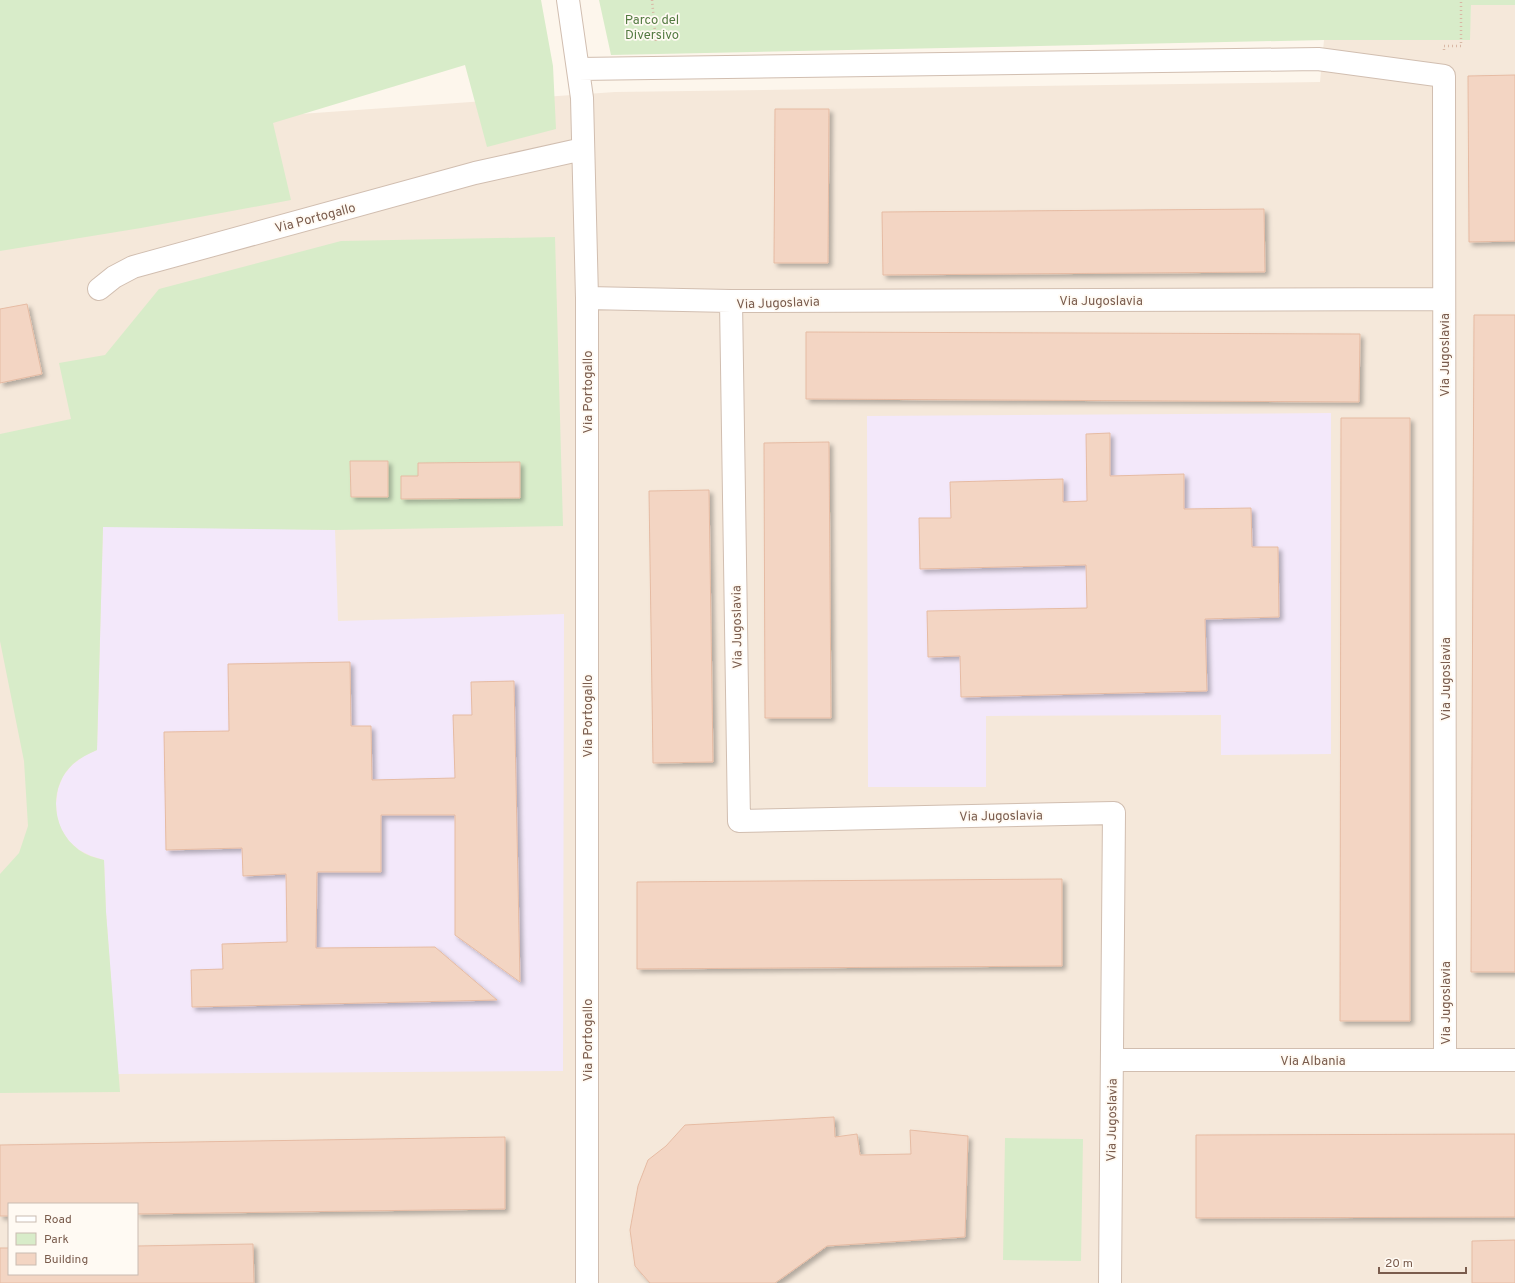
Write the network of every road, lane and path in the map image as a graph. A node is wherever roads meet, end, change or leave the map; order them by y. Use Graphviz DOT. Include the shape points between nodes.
graph roads {
  1 [pos="568,0"];
  2 [pos="652,0"];
  3 [pos="1461,0"];
  4 [pos="656,44"];
  5 [pos="1444,46"];
  6 [pos="578,69"];
  7 [pos="583,149"];
  8 [pos="99,289"];
  9 [pos="587,298"];
  10 [pos="1444,299"];
  11 [pos="731,301"];
  12 [pos="1112,1060"];
  13 [pos="1445,1060"];
  14 [pos="1515,1060"];
  15 [pos="587,1283"];
  16 [pos="1110,1283"];
  1 -- 6 [label="street, Via Portogallo"];
  2 -- 4 [label="path"];
  3 -- 5 [label="path" via="1461,46"];
  6 -- 7 [label="street, Via Portogallo" via="582,98"];
  6 -- 10 [label="street, Via Jugoslavia" via="1318,59 1444,76"];
  7 -- 8 [label="street, Via Portogallo" via="468,176 133,267"];
  7 -- 9 [label="street, Via Portogallo"];
  9 -- 11 [label="street"];
  9 -- 15 [label="street, Via Portogallo"];
  10 -- 11 [label="street, Via Jugoslavia"];
  10 -- 13 [label="street, Via Jugoslavia"];
  11 -- 12 [label="street, Via Jugoslavia" via="739,821 1114,813"];
  12 -- 13 [label="street, Via Albania"];
  12 -- 16 [label="street, Via Jugoslavia"];
  13 -- 14 [label="street, Via Albania"];
}
